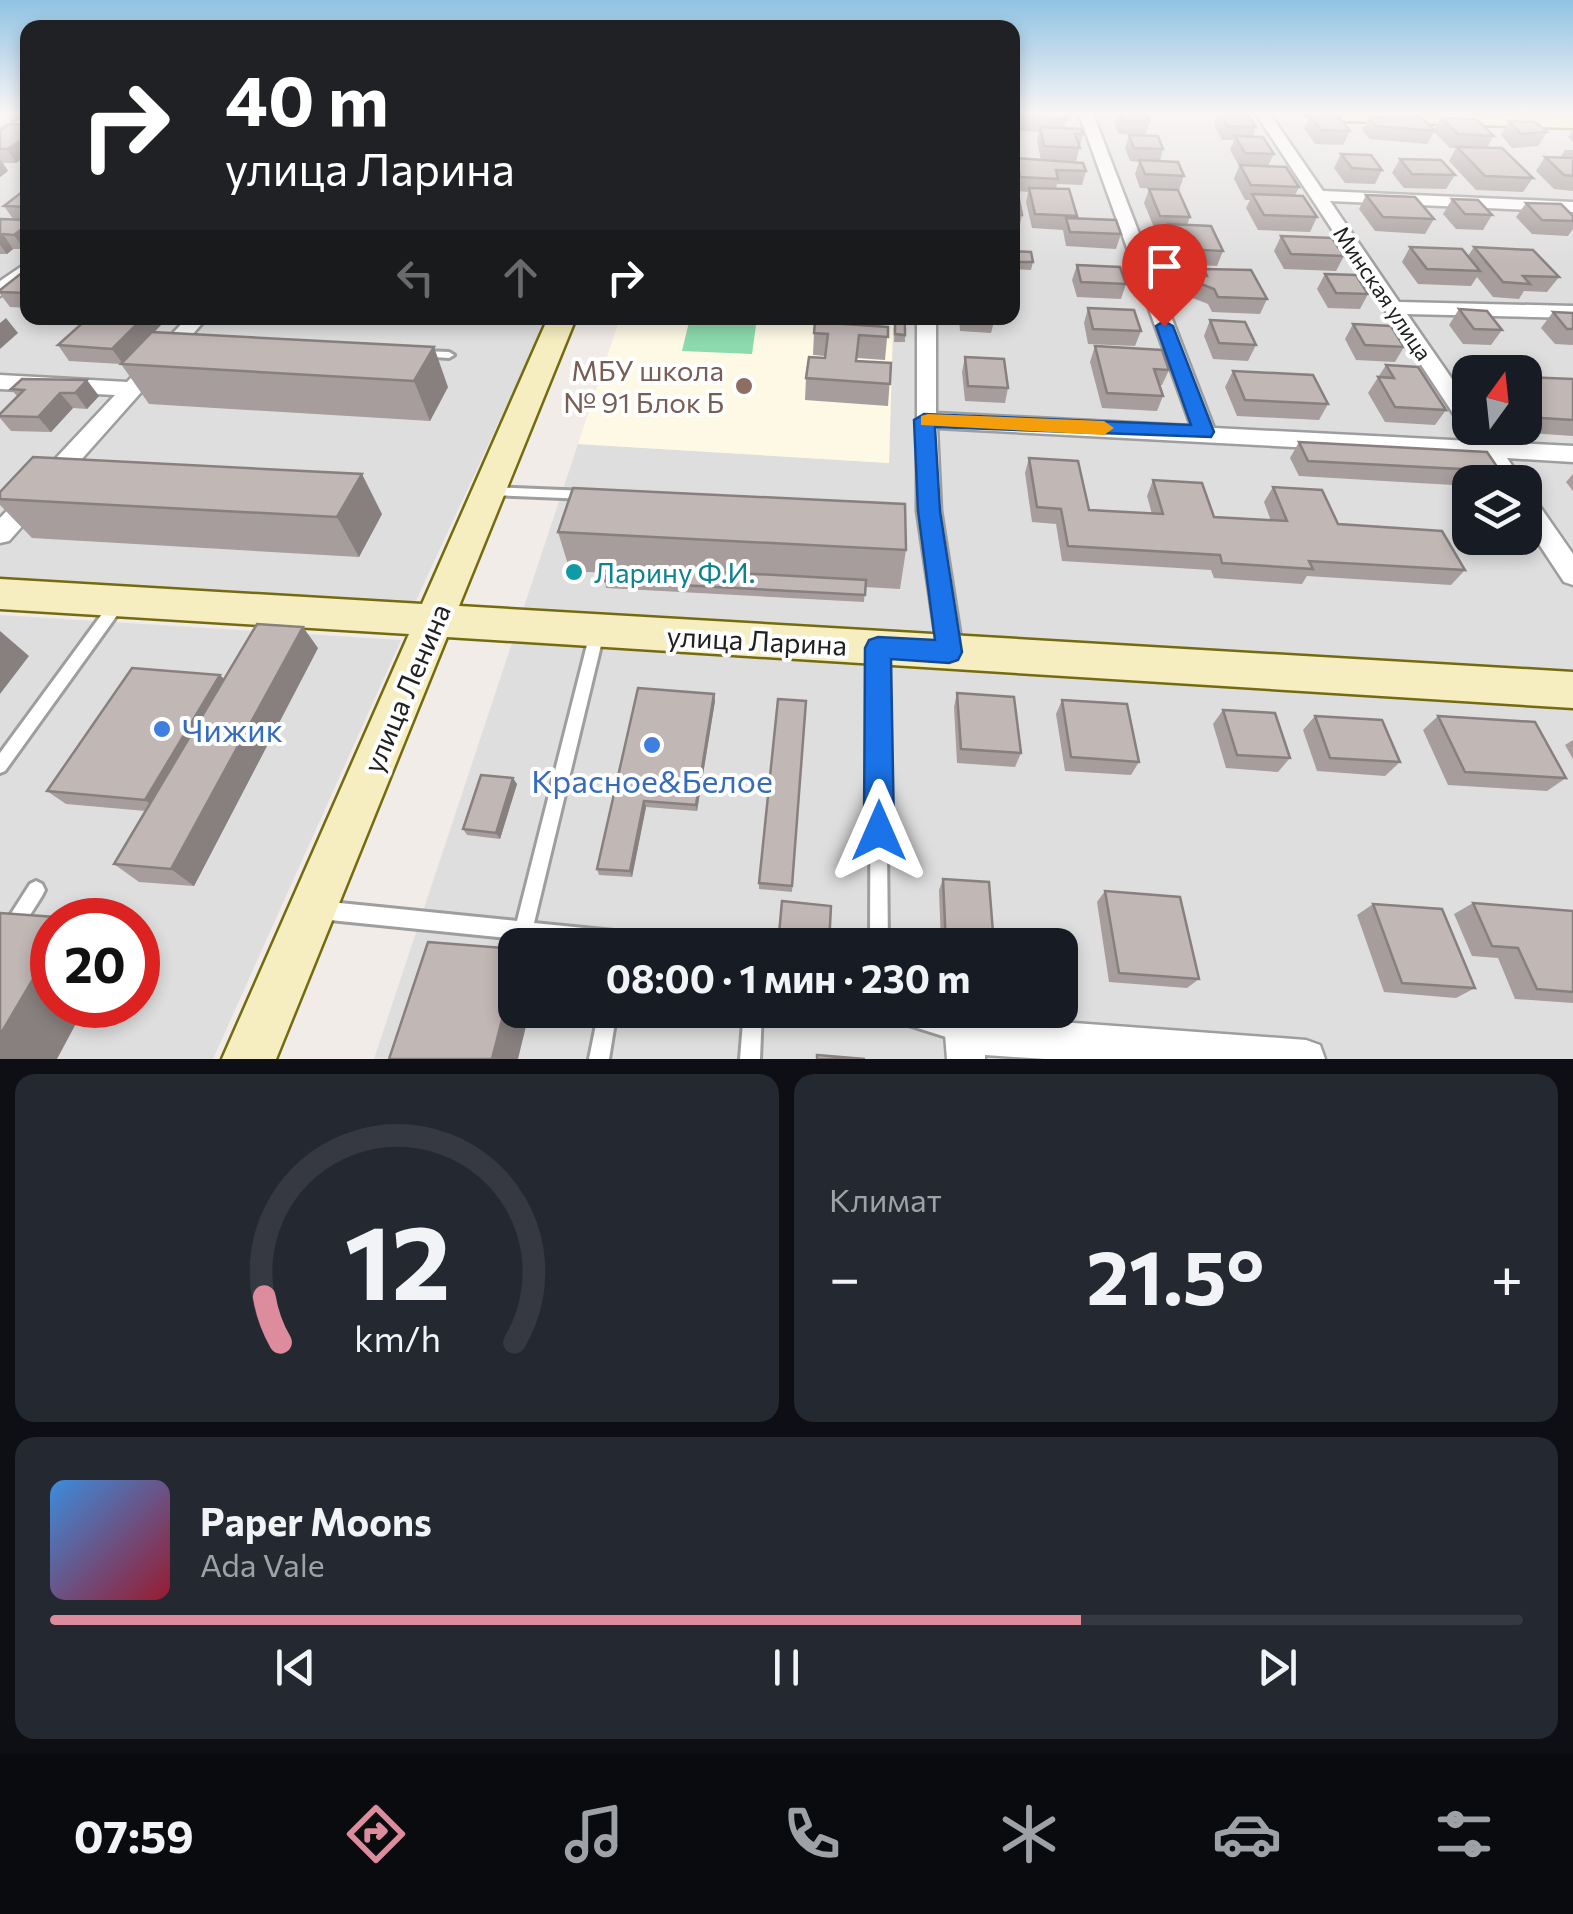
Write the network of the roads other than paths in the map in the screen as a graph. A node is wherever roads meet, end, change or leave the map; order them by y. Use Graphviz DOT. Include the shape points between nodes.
graph roads {
  1 [pos="1104,163"];
  2 [pos="1296,163"];
  3 [pos="1318,196"];
  4 [pos="1573,206"];
  5 [pos="20,274"];
  6 [pos="0,290"];
  7 [pos="1393,308"];
  8 [pos="1573,312"];
  9 [pos="194,325"];
  10 [pos="559,325"];
  11 [pos="926,325"];
  12 [pos="410,353"];
  13 [pos="449,355"];
  14 [pos="0,382"];
  15 [pos="134,389"];
  16 [pos="1452,395"];
  17 [pos="924,420"];
  18 [pos="1204,432"];
  19 [pos="1485,445"];
  20 [pos="1488,450"];
  21 [pos="1573,454"];
  22 [pos="1498,465"];
  23 [pos="490,490"];
  24 [pos="610,496"];
  25 [pos="1542,530"];
  26 [pos="0,534"];
  27 [pos="1573,576"];
  28 [pos="0,594"];
  29 [pos="119,601"];
  30 [pos="435,621"];
  31 [pos="598,631"];
  32 [pos="878,648"];
  33 [pos="949,652"];
  34 [pos="1573,690"];
  35 [pos="0,766"];
  36 [pos="36,890"];
  37 [pos="312,909"];
  38 [pos="498,928"];
  39 [pos="524,928"];
  40 [pos="879,928"];
  41 [pos="0,947"];
  42 [pos="605,1028"];
  43 [pos="753,1028"];
  44 [pos="926,1028"];
  45 [pos="965,1046"];
  46 [pos="249,1059"];
  47 [pos="599,1059"];
  48 [pos="750,1059"];
  49 [pos="1306,1059"];
  1 -- 18 [label="street"];
  2 -- 3 [label="street, Минская улица"];
  3 -- 4 [label="street"];
  3 -- 7 [label="street, Минская улица"];
  5 -- 6 [label="street"];
  7 -- 8 [label="street"];
  7 -- 16 [label="street, Минская улица"];
  9 -- 15 [label="street"];
  10 -- 23 [label="street, улица Ленина"];
  11 -- 17 [label="street"];
  12 -- 13 [label="lane"];
  14 -- 15 [label="street"];
  15 -- 26 [label="street" via="72,467"];
  17 -- 18 [label="street"];
  17 -- 33 [label="street" via="919,511"];
  18 -- 20 [label="street"];
  19 -- 20 [label="street, Минская улица"];
  20 -- 21 [label="street"];
  20 -- 22 [label="street, Минская улица"];
  23 -- 24 [label="lane"];
  23 -- 30 [label="street, улица Ленина"];
  25 -- 27 [label="street"];
  28 -- 29 [label="street, улица Ларина"];
  29 -- 30 [label="street, улица Ларина"];
  29 -- 35 [label="lane"];
  30 -- 31 [label="street, улица Ларина"];
  30 -- 37 [label="street, улица Ленина"];
  31 -- 32 [label="street, улица Ларина"];
  31 -- 39 [label="lane"];
  32 -- 33 [label="street, улица Ларина"];
  32 -- 40 [label="lane"];
  33 -- 34 [label="street, улица Ларина"];
  36 -- 41 [label="lane"];
  37 -- 38 [label="lane"];
  37 -- 46 [label="street, улица Ленина"];
  42 -- 47 [label="lane"];
  43 -- 48 [label="lane"];
  44 -- 45 [label="lane"];
  45 -- 49 [label="street"];
}
